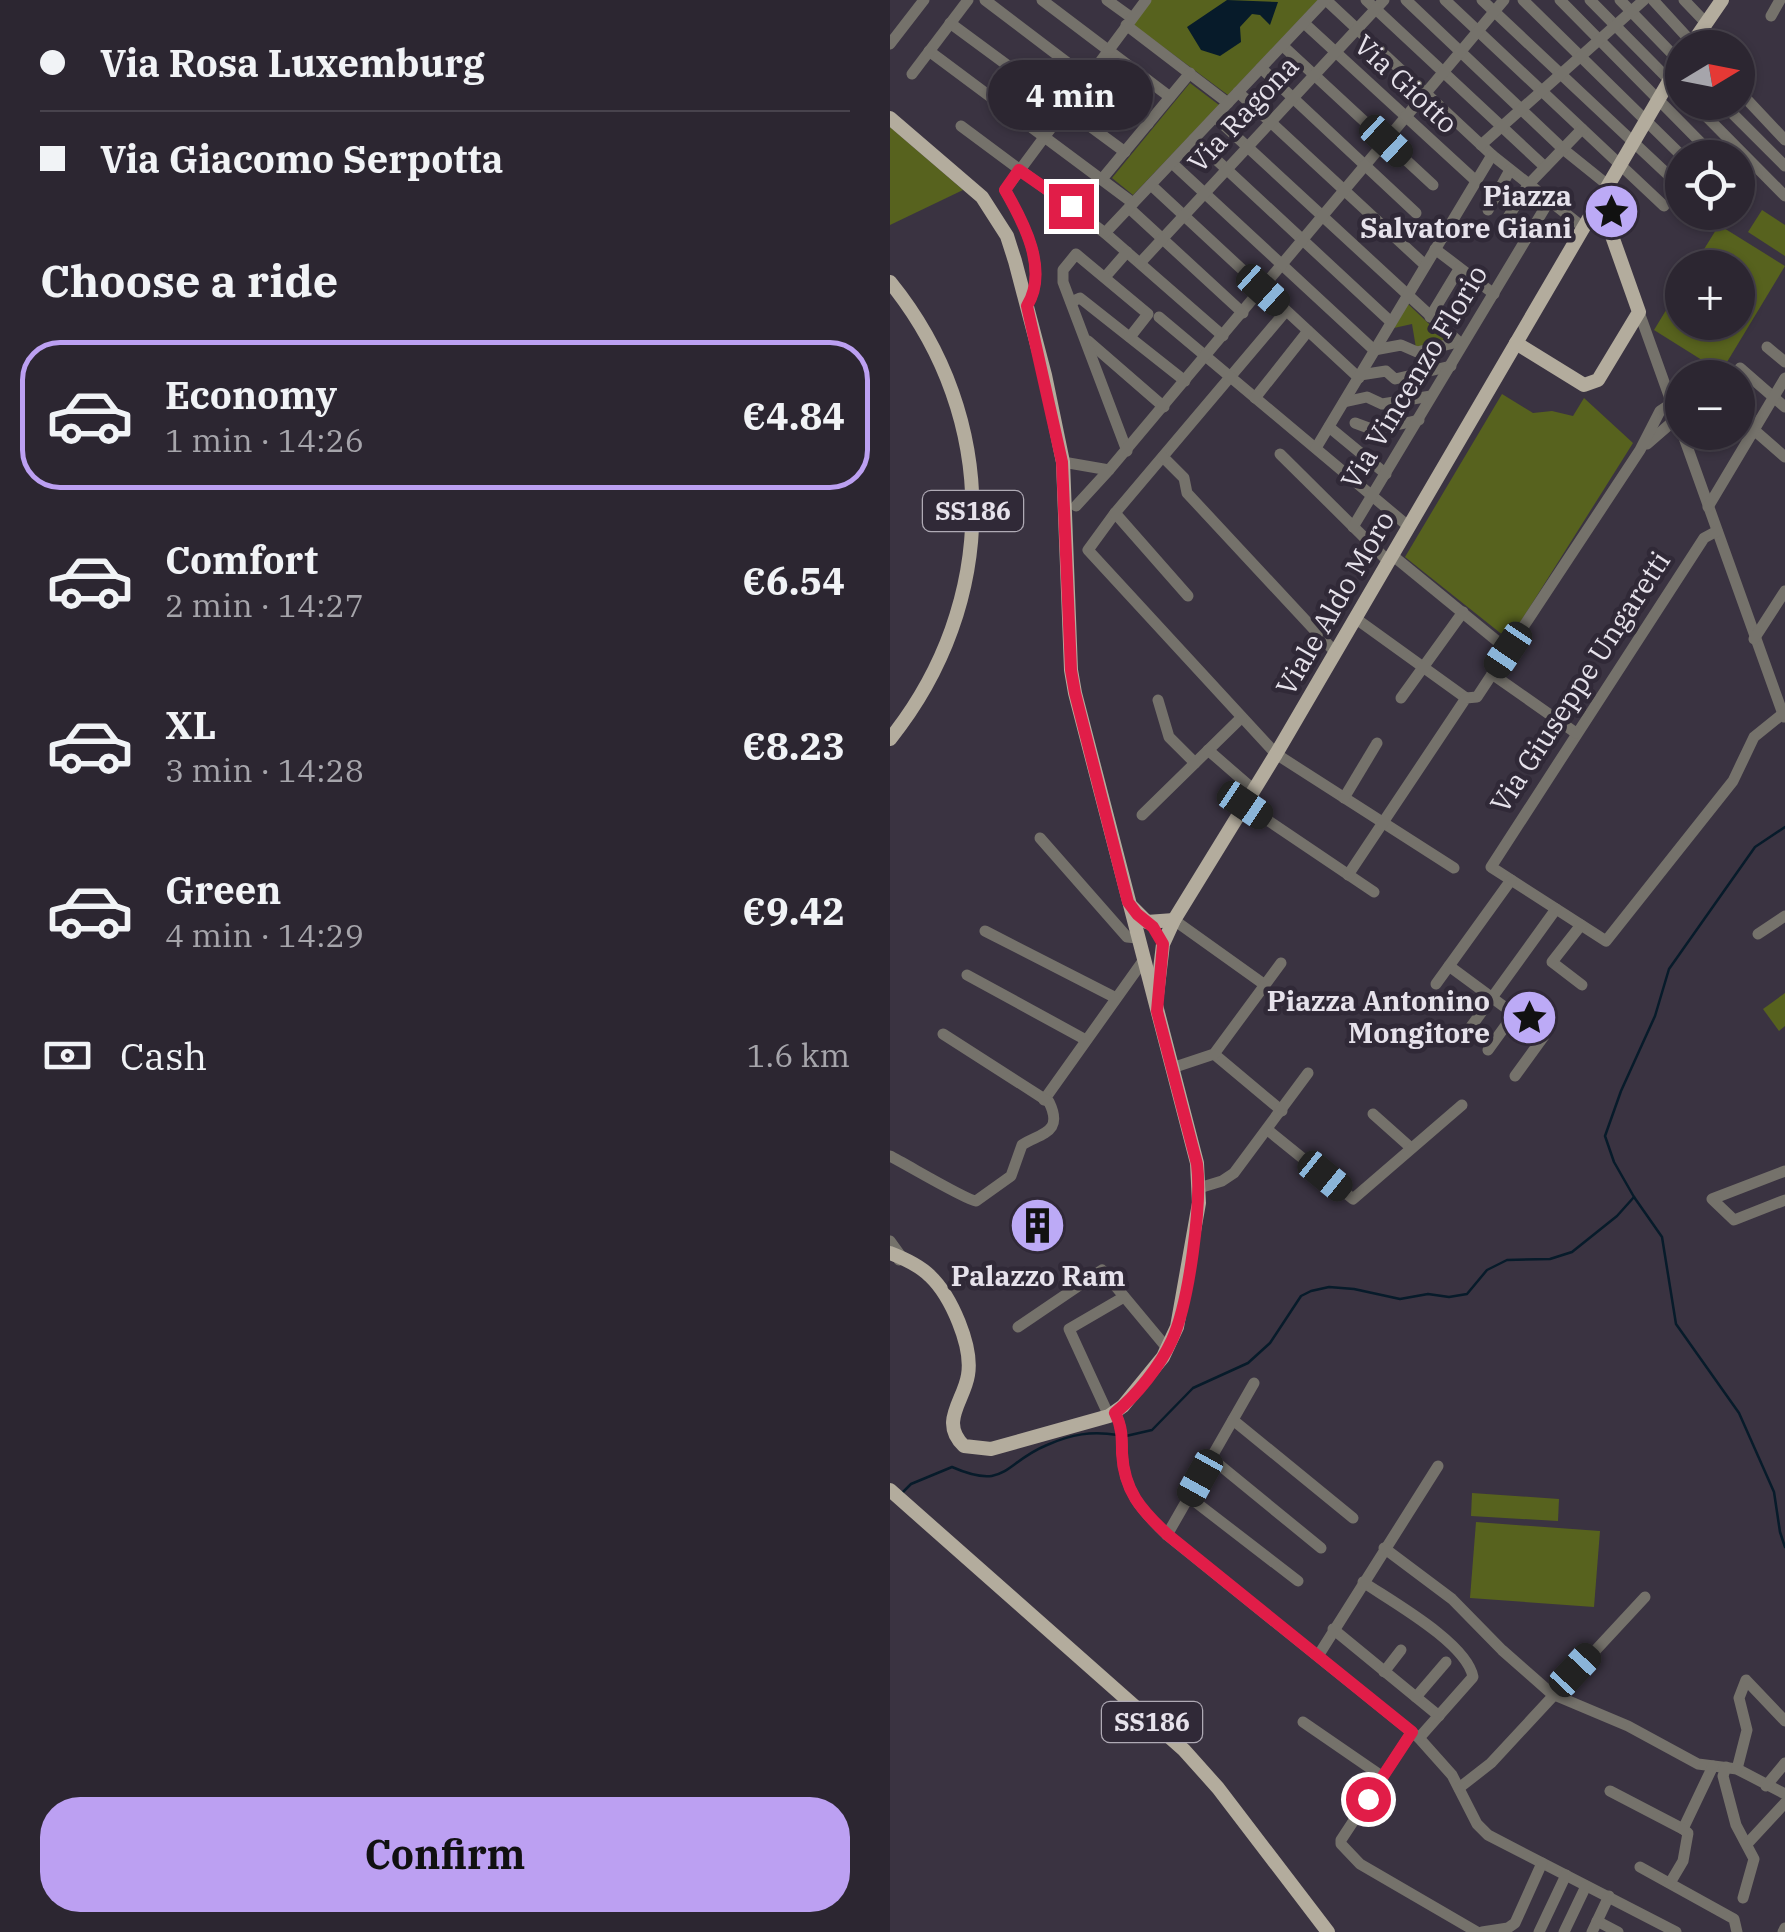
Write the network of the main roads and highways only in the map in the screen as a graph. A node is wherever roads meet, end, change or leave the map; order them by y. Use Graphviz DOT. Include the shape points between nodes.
graph roads {
  1 [pos="1704,0"];
  2 [pos="1722,0"];
  3 [pos="1707,24"];
  4 [pos="1703,30"];
  5 [pos="1665,89"];
  6 [pos="890,118"];
  7 [pos="1596,208"];
  8 [pos="890,282"];
  9 [pos="1516,344"];
  10 [pos="890,739"];
  11 [pos="1128,902"];
  12 [pos="1174,920"];
  13 [pos="1146,922"];
  14 [pos="1137,938"];
  15 [pos="1163,944"];
  16 [pos="1157,1011"];
  17 [pos="894,1257"];
  18 [pos="890,1490"];
  19 [pos="1328,1932"];
  1 -- 3 [label="main road"];
  2 -- 3 [label="main road"];
  3 -- 4 [label="main road"];
  5 -- 7 [label="main road, Viale Aldo Moro"];
  6 -- 11 [label="main road" via="969,184 1007,236 1062,462 1071,670"];
  7 -- 9 [label="main road, Viale Aldo Moro"];
  7 -- 9 [label="main road" via="1606,219 1639,312 1590,384"];
  8 -- 10 [label="main road, SS186" via="942,368 967,442 974,504 966,583 951,634 932,678"];
  9 -- 12 [label="main road, Viale Aldo Moro"];
  11 -- 13 [label="main road"];
  11 -- 14 [label="main road"];
  12 -- 13 [label="main road"];
  12 -- 15 [label="main road, Viale Aldo Moro"];
  13 -- 15 [label="main road"];
  14 -- 15 [label="main road"];
  14 -- 16 [label="main road"];
  15 -- 16 [label="main road, Viale Aldo Moro"];
  16 -- 17 [label="main road" via="1199,1188 1181,1310 1167,1348 1112,1414 991,1449 964,1446 952,1420 968,1376 966,1347 937,1284"];
  18 -- 19 [label="main road, SS186" via="1184,1750"];
}
